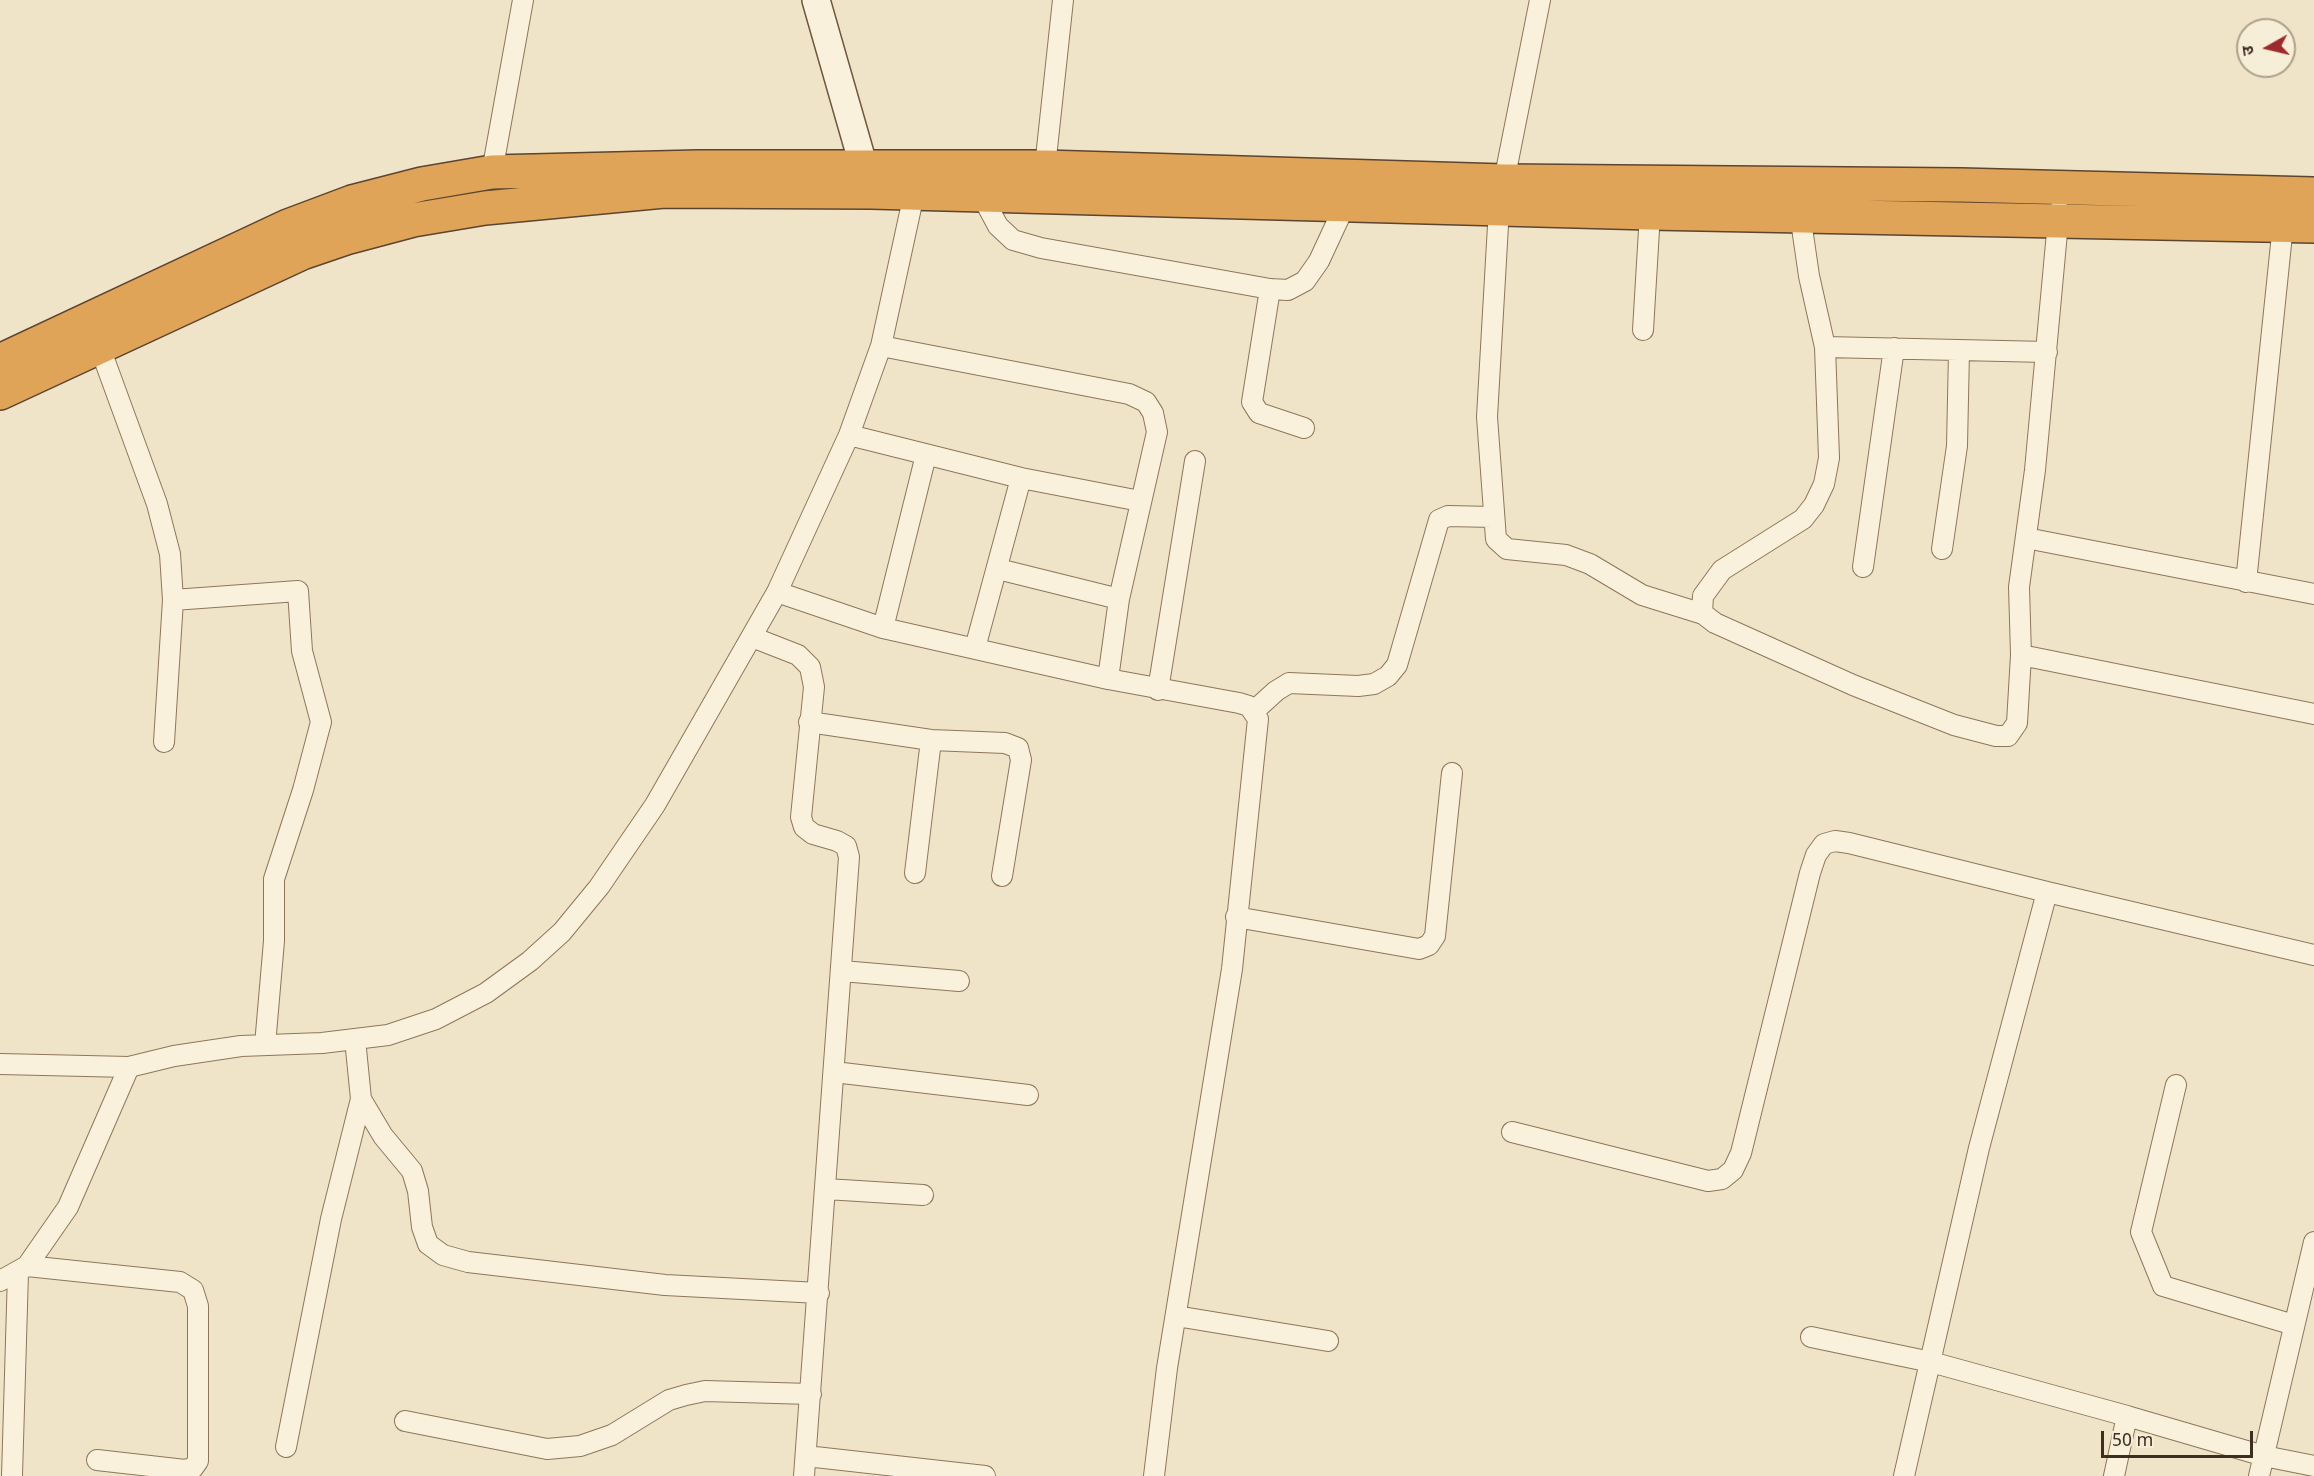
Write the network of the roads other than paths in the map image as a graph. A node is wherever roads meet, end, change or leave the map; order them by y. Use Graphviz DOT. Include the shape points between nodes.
graph roads {
  1 [pos="523,0"];
  2 [pos="816,0"];
  3 [pos="1063,0"];
  4 [pos="1540,0"];
  5 [pos="1045,167"];
  6 [pos="492,172"];
  7 [pos="867,180"];
  8 [pos="2061,188"];
  9 [pos="914,194"];
  10 [pos="2314,194"];
  11 [pos="1501,195"];
  12 [pos="982,196"];
  13 [pos="1345,205"];
  14 [pos="1650,213"];
  15 [pos="1800,214"];
  16 [pos="2059,220"];
  17 [pos="2299,225"];
  18 [pos="1270,290"];
  19 [pos="1643,330"];
  20 [pos="881,346"];
  21 [pos="1825,347"];
  22 [pos="100,348"];
  23 [pos="1894,348"];
  24 [pos="1959,351"];
  25 [pos="2047,352"];
  26 [pos="0,360"];
  27 [pos="0,393"];
  28 [pos="1304,428"];
  29 [pos="849,435"];
  30 [pos="926,455"];
  31 [pos="1195,461"];
  32 [pos="1021,478"];
  33 [pos="1140,501"];
  34 [pos="1493,517"];
  35 [pos="2026,538"];
  36 [pos="1942,549"];
  37 [pos="1863,567"];
  38 [pos="998,569"];
  39 [pos="2246,582"];
  40 [pos="777,592"];
  41 [pos="2314,594"];
  42 [pos="1119,599"];
  43 [pos="173,600"];
  44 [pos="1703,614"];
  45 [pos="883,628"];
  46 [pos="752,637"];
  47 [pos="975,648"];
  48 [pos="2021,655"];
  49 [pos="1108,679"];
  50 [pos="1158,690"];
  51 [pos="1254,711"];
  52 [pos="2314,714"];
  53 [pos="809,722"];
  54 [pos="930,740"];
  55 [pos="164,742"];
  56 [pos="1452,773"];
  57 [pos="915,873"];
  58 [pos="1002,876"];
  59 [pos="2047,892"];
  60 [pos="1236,917"];
  61 [pos="2314,954"];
  62 [pos="843,971"];
  63 [pos="959,981"];
  64 [pos="355,1039"];
  65 [pos="265,1045"];
  66 [pos="0,1064"];
  67 [pos="129,1067"];
  68 [pos="834,1072"];
  69 [pos="2176,1085"];
  70 [pos="1028,1095"];
  71 [pos="362,1099"];
  72 [pos="1512,1132"];
  73 [pos="826,1189"];
  74 [pos="923,1196"];
  75 [pos="2314,1242"];
  76 [pos="15,1274"];
  77 [pos="819,1293"];
  78 [pos="1176,1316"];
  79 [pos="2294,1325"];
  80 [pos="1810,1337"];
  81 [pos="1328,1341"];
  82 [pos="1931,1362"];
  83 [pos="811,1394"];
  84 [pos="2127,1416"];
  85 [pos="405,1420"];
  86 [pos="286,1447"];
  87 [pos="806,1456"];
  88 [pos="2264,1456"];
  89 [pos="97,1460"];
  90 [pos="2314,1466"];
  91 [pos="875,1470"];
  92 [pos="931,1472"];
  93 [pos="12,1476"];
  94 [pos="804,1476"];
  95 [pos="985,1476"];
  96 [pos="1154,1476"];
  97 [pos="1904,1476"];
  98 [pos="2115,1476"];
  99 [pos="2259,1476"];
  1 -- 6 [label="street"];
  2 -- 7 [label="street"];
  3 -- 5 [label="street"];
  4 -- 11 [label="street"];
  5 -- 7 [label="highway"];
  5 -- 11 [label="highway"];
  6 -- 7 [label="highway" via="698,167"];
  6 -- 26 [label="highway" via="352,202 288,226"];
  7 -- 9 [label="highway"];
  7 -- 22 [label="highway" via="564,199 413,220 302,253"];
  8 -- 10 [label="highway"];
  8 -- 11 [label="highway"];
  8 -- 16 [label="street"];
  9 -- 12 [label="highway"];
  9 -- 20 [label="street"];
  11 -- 13 [label="highway"];
  11 -- 14 [label="highway"];
  11 -- 34 [label="street" via="1487,417"];
  12 -- 13 [label="highway"];
  12 -- 18 [label="street" via="998,226 1013,240"];
  13 -- 18 [label="street" via="1319,261 1305,281 1288,290"];
  14 -- 15 [label="highway"];
  14 -- 19 [label="street"];
  15 -- 16 [label="highway"];
  15 -- 21 [label="street"];
  16 -- 17 [label="highway"];
  16 -- 25 [label="street"];
  17 -- 39 [label="street"];
  18 -- 28 [label="street" via="1252,402 1259,413"];
  20 -- 29 [label="street"];
  20 -- 33 [label="street" via="1129,394 1146,402 1157,432"];
  21 -- 23 [label="street"];
  21 -- 44 [label="street" via="1829,458 1824,484 1803,519 1722,570 1703,596"];
  22 -- 27 [label="highway"];
  22 -- 43 [label="street" via="157,504 170,554"];
  23 -- 24 [label="street"];
  23 -- 37 [label="street"];
  24 -- 25 [label="street"];
  24 -- 36 [label="street" via="1958,446"];
  25 -- 35 [label="street"];
  29 -- 30 [label="street"];
  29 -- 40 [label="street"];
  30 -- 32 [label="street"];
  30 -- 45 [label="street"];
  31 -- 50 [label="street"];
  32 -- 33 [label="street"];
  32 -- 38 [label="street"];
  33 -- 42 [label="street"];
  34 -- 44 [label="street" via="1496,539 1507,549 1566,555 1590,564 1642,595"];
  34 -- 51 [label="street" via="1448,516 1439,520 1397,665 1388,676 1374,684 1358,686 1289,683"];
  35 -- 39 [label="street"];
  35 -- 48 [label="street" via="2019,587"];
  38 -- 42 [label="street"];
  38 -- 47 [label="street"];
  39 -- 41 [label="street"];
  40 -- 45 [label="street"];
  40 -- 46 [label="street"];
  42 -- 49 [label="street"];
  43 -- 55 [label="street"];
  43 -- 65 [label="street" via="298,591 302,651 321,722 274,879 274,941"];
  44 -- 48 [label="street" via="1715,623 1853,685 1996,736 2008,736 2017,723"];
  45 -- 47 [label="street"];
  46 -- 53 [label="street" via="804,659 810,667 814,687"];
  46 -- 64 [label="street" via="655,805 599,887 562,932 486,993 436,1019 387,1035"];
  47 -- 49 [label="street"];
  48 -- 52 [label="street"];
  49 -- 50 [label="street"];
  50 -- 51 [label="street" via="1239,703"];
  51 -- 60 [label="street" via="1258,727"];
  53 -- 54 [label="street"];
  53 -- 62 [label="street" via="801,817 804,827 813,834 846,846 849,857"];
  54 -- 57 [label="street"];
  54 -- 58 [label="street" via="1005,743 1018,748 1021,760"];
  56 -- 60 [label="street" via="1435,936 1429,945 1419,949"];
  59 -- 61 [label="street"];
  59 -- 72 [label="street" via="1849,843 1824,844 1810,873 1741,1153 1733,1170 1722,1179 1708,1181"];
  59 -- 82 [label="street" via="1980,1148"];
  60 -- 78 [label="street" via="1232,969"];
  62 -- 63 [label="street"];
  62 -- 68 [label="street"];
  64 -- 65 [label="street"];
  64 -- 71 [label="street"];
  65 -- 67 [label="street" via="174,1056"];
  66 -- 67 [label="street"];
  67 -- 76 [label="street" via="68,1207"];
  68 -- 70 [label="street"];
  68 -- 73 [label="street"];
  69 -- 79 [label="street" via="2141,1232 2163,1286"];
  71 -- 77 [label="street" via="382,1136 412,1171 428,1244 443,1255 468,1262 665,1285"];
  71 -- 86 [label="street" via="331,1219"];
  73 -- 74 [label="street"];
  73 -- 77 [label="street"];
  75 -- 79 [label="street"];
  76 -- 89 [label="street" via="180,1282 194,1290 198,1306 198,1461 185,1470"];
  76 -- 93 [label="street"];
  77 -- 83 [label="street"];
  78 -- 81 [label="street"];
  78 -- 96 [label="street"];
  79 -- 88 [label="street"];
  80 -- 82 [label="street"];
  82 -- 84 [label="street"];
  82 -- 97 [label="street"];
  83 -- 85 [label="street" via="705,1391 669,1401 612,1435 580,1446 547,1449"];
  83 -- 87 [label="street"];
  84 -- 88 [label="street"];
  84 -- 98 [label="street"];
  87 -- 91 [label="street"];
  87 -- 94 [label="street"];
  88 -- 90 [label="street"];
  88 -- 99 [label="street"];
  91 -- 92 [label="street"];
  92 -- 95 [label="street"];
}
